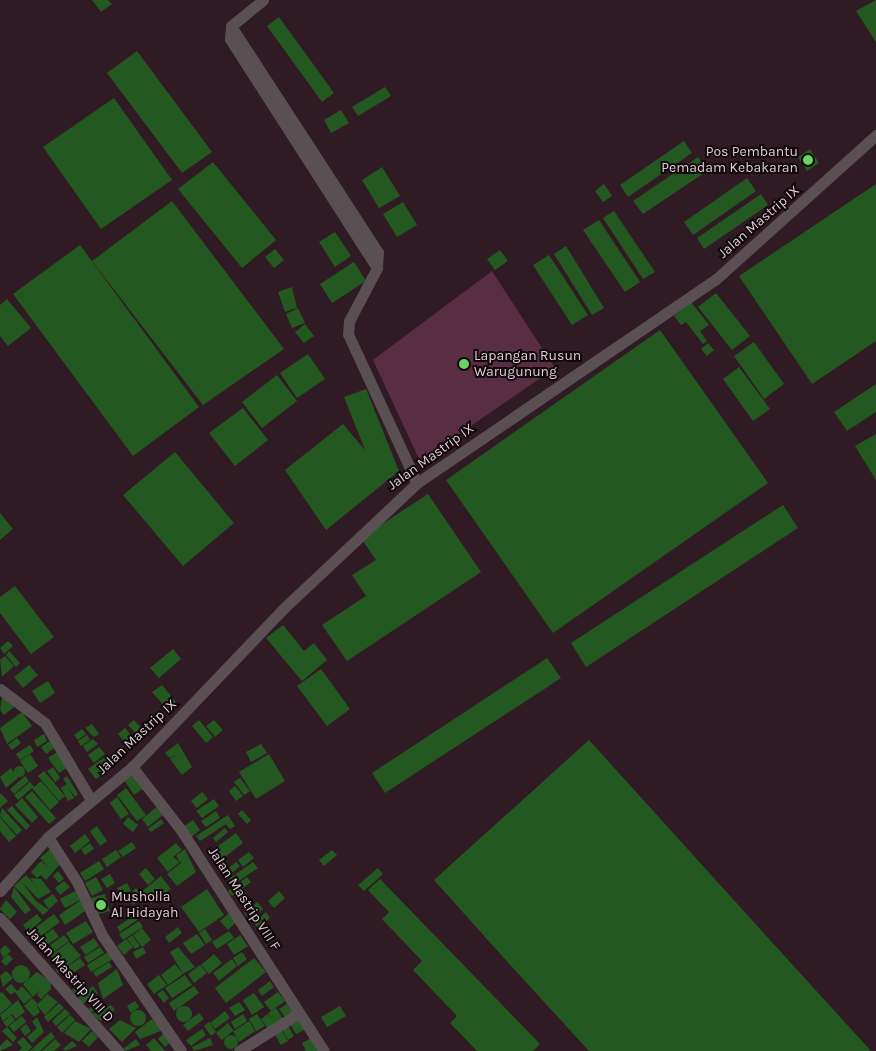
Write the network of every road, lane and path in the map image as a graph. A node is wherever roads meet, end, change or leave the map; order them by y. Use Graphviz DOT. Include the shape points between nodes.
graph roads {
  1 [pos="263,0"];
  2 [pos="876,134"];
  3 [pos="417,483"];
  4 [pos="0,689"];
  5 [pos="132,767"];
  6 [pos="90,800"];
  7 [pos="48,837"];
  8 [pos="1,889"];
  9 [pos="0,918"];
  10 [pos="299,1013"];
  11 [pos="118,1051"];
  12 [pos="181,1051"];
  13 [pos="239,1051"];
  14 [pos="324,1051"];
  1 -- 3 [label="street" via="231,26 378,252 377,268 349,321 348,334"];
  2 -- 3 [label="street, Jalan Mastrip IX" via="715,280"];
  3 -- 5 [label="street, Jalan Mastrip IX" via="285,607"];
  4 -- 6 [label="street" via="45,723"];
  5 -- 6 [label="street, Jalan Mastrip IX"];
  5 -- 10 [label="street, Jalan Mastrip VIII F" via="181,830"];
  6 -- 7 [label="street, Jalan Mastrip IX"];
  7 -- 8 [label="street, Jalan Mastrip IX"];
  7 -- 12 [label="street" via="77,882 102,935"];
  9 -- 11 [label="street, Jalan Mastrip VIII D"];
  10 -- 13 [label="street"];
  10 -- 14 [label="street, Jalan Mastrip VIII F"];
}
